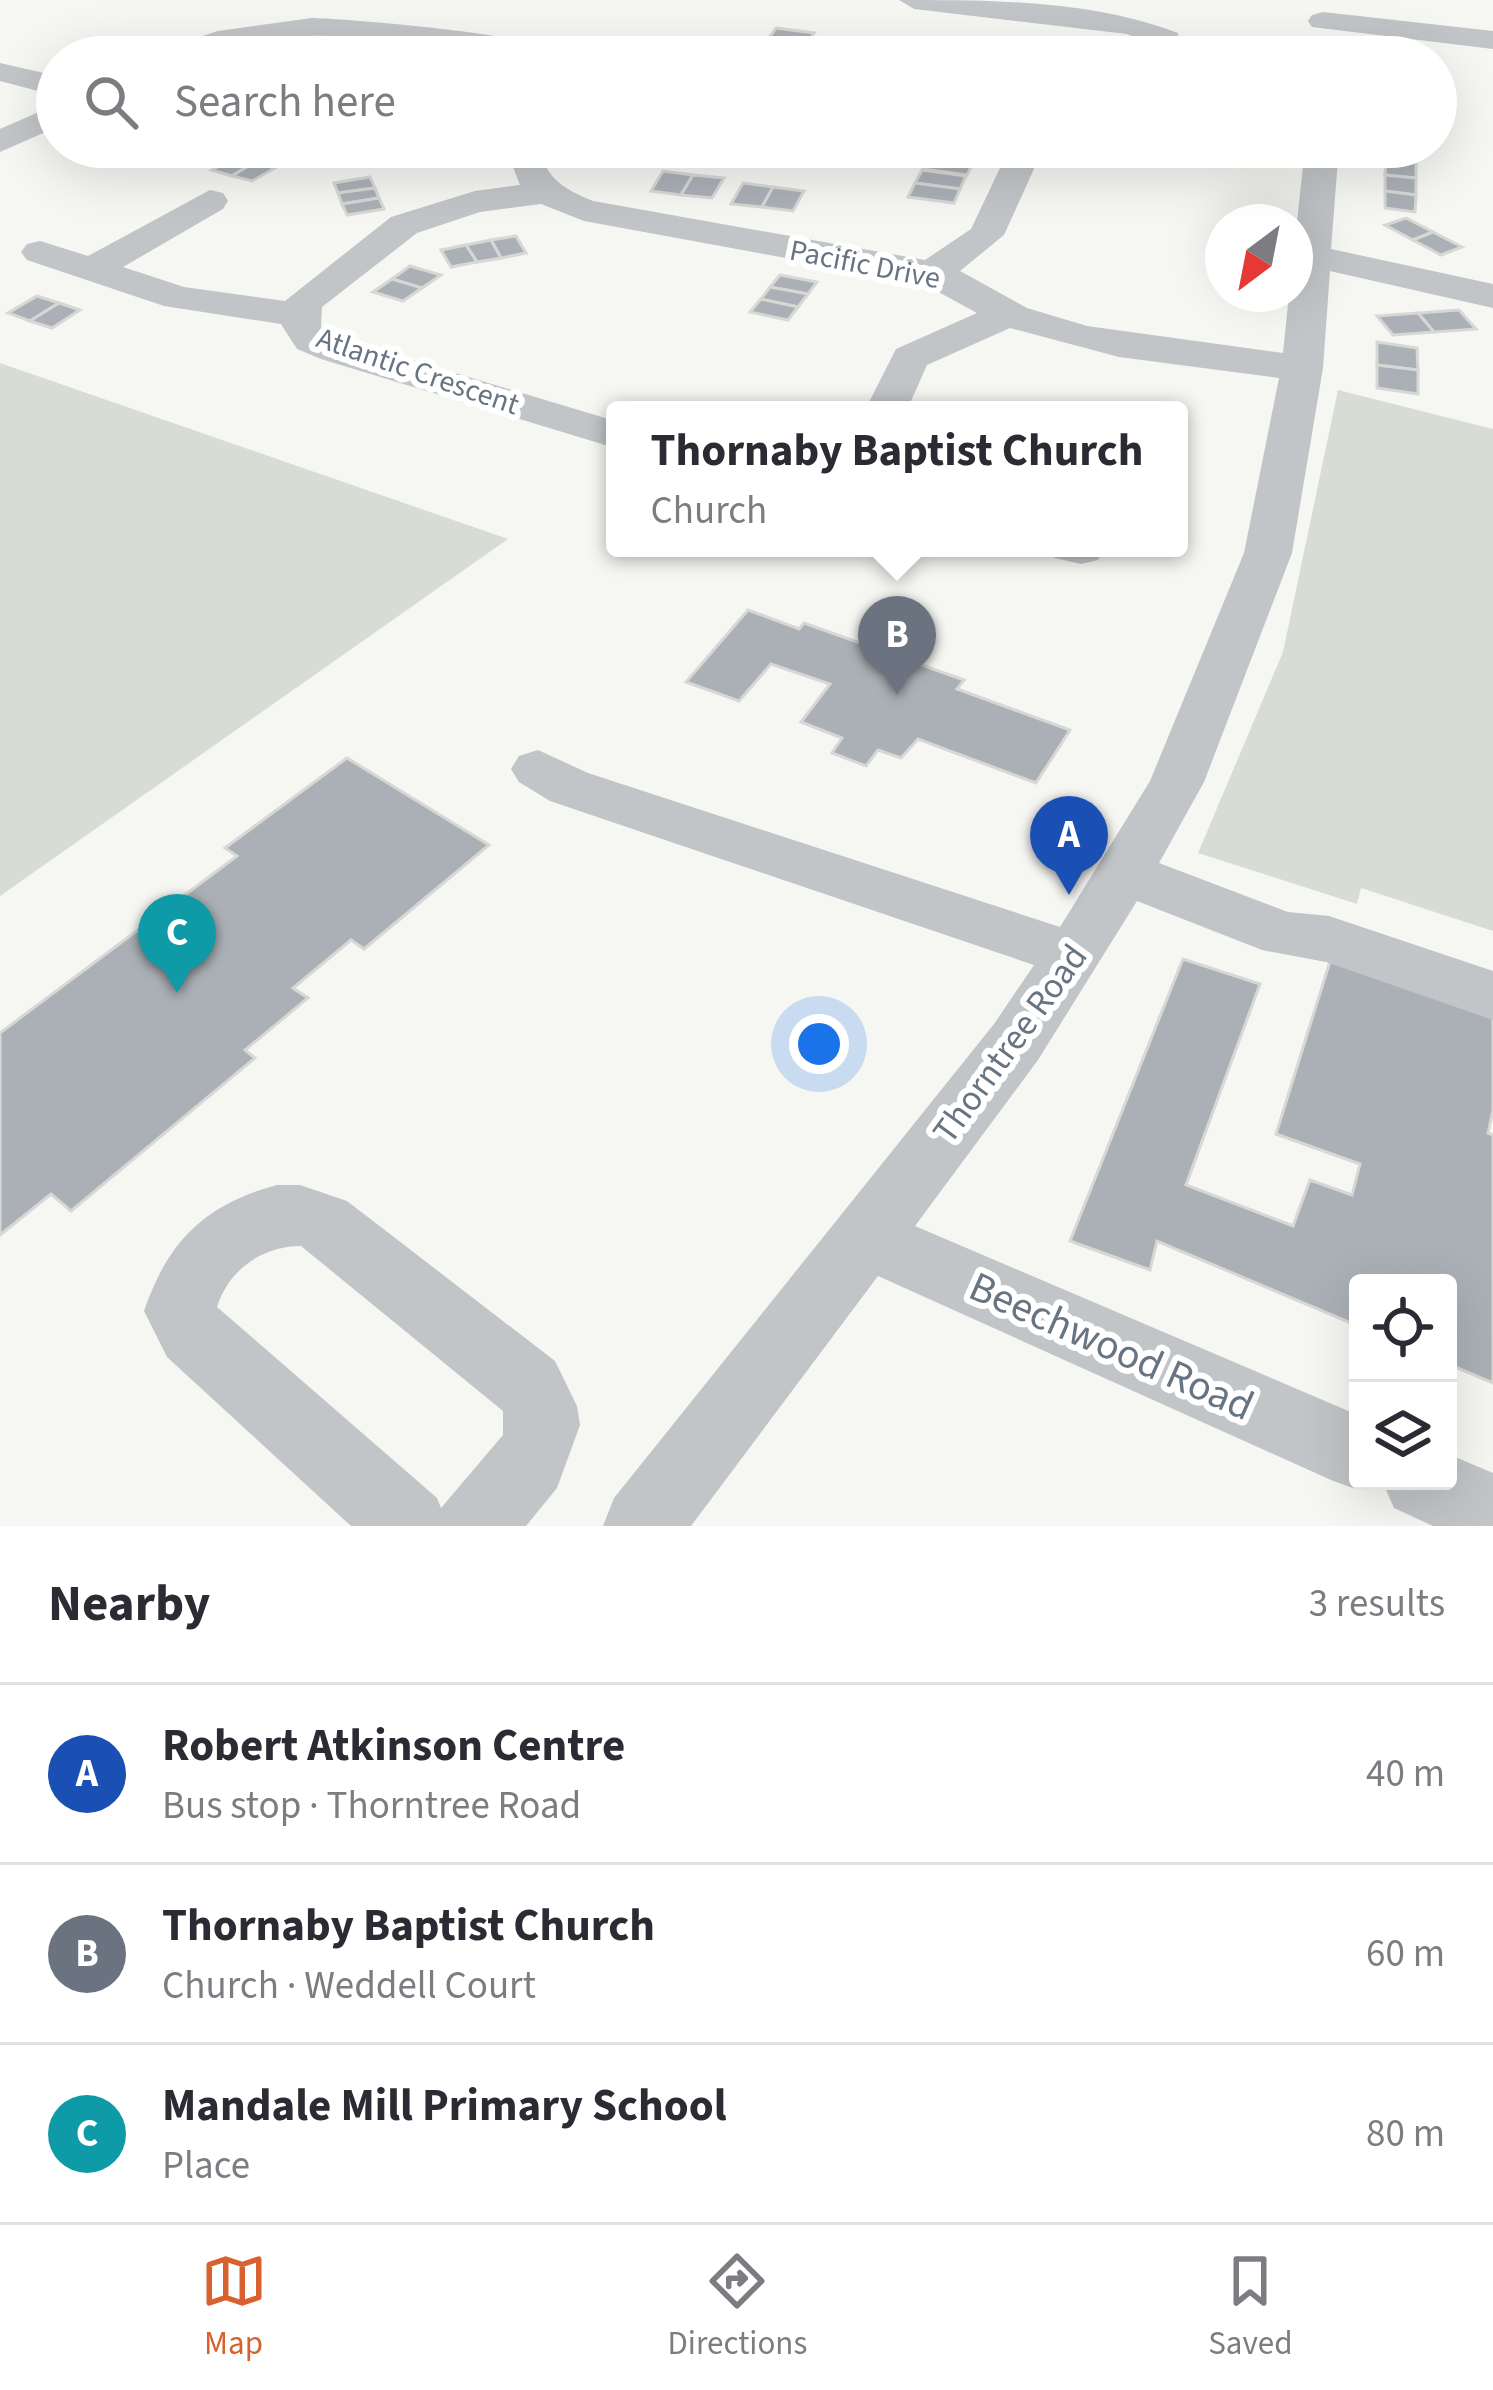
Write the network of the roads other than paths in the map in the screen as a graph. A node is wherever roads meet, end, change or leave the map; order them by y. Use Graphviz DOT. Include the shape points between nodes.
graph roads {
  1 [pos="914,0"];
  2 [pos="1372,0"];
  3 [pos="1073,10"];
  4 [pos="1324,10"];
  5 [pos="1444,29"];
  6 [pos="384,31"];
  7 [pos="1493,31"];
  8 [pos="212,36"];
  9 [pos="375,36"];
  10 [pos="416,36"];
  11 [pos="1160,36"];
  12 [pos="1493,40"];
  13 [pos="0,72"];
  14 [pos="36,81"];
  15 [pos="36,124"];
  16 [pos="0,142"];
  17 [pos="525,168"];
  18 [pos="1018,168"];
  19 [pos="1320,168"];
  20 [pos="171,190"];
  21 [pos="542,193"];
  22 [pos="210,201"];
  23 [pos="248,212"];
  24 [pos="40,252"];
  25 [pos="1314,256"];
  26 [pos="92,269"];
  27 [pos="932,273"];
  28 [pos="1493,296"];
  29 [pos="1009,314"];
  30 [pos="299,315"];
  31 [pos="1302,368"];
  32 [pos="890,401"];
  33 [pos="606,432"];
  34 [pos="538,769"];
  35 [pos="1124,873"];
  36 [pos="1074,955"];
  37 [pos="1493,996"];
  38 [pos="865,1237"];
  39 [pos="1349,1450"];
  40 [pos="1441,1490"];
  41 [pos="1493,1513"];
  42 [pos="409,1526"];
  43 [pos="473,1526"];
  44 [pos="642,1526"];
  1 -- 3 [label="street"];
  2 -- 5 [label="street"];
  3 -- 11 [label="street"];
  4 -- 5 [label="street"];
  5 -- 7 [label="street"];
  5 -- 12 [label="street"];
  6 -- 8 [label="street" via="316,20"];
  6 -- 9 [label="street"];
  6 -- 10 [label="street"];
  13 -- 14 [label="street"];
  15 -- 16 [label="street"];
  17 -- 21 [label="street"];
  18 -- 27 [label="street" via="986,235"];
  19 -- 25 [label="street, Thorntree Road"];
  20 -- 22 [label="street"];
  21 -- 27 [label="street, Pacific Drive" via="640,222"];
  21 -- 30 [label="street, Atlantic Crescent" via="452,207 404,225 303,303"];
  22 -- 23 [label="street"];
  22 -- 26 [label="street"];
  24 -- 26 [label="street"];
  25 -- 28 [label="street"];
  25 -- 31 [label="street, Thorntree Road"];
  26 -- 30 [label="street" via="178,298"];
  27 -- 29 [label="street, Pacific Drive"];
  29 -- 31 [label="street, Pacific Drive" via="1099,342"];
  29 -- 32 [label="street" via="910,358"];
  30 -- 33 [label="street, Atlantic Crescent" via="311,340 335,350"];
  31 -- 35 [label="street, Thorntree Road" via="1258,586 1177,782"];
  34 -- 36 [label="street" via="569,787"];
  35 -- 36 [label="street, Thorntree Road"];
  35 -- 37 [label="street" via="1283,934 1330,939"];
  36 -- 38 [label="street, Thorntree Road"];
  38 -- 39 [label="street, Beechwood Road"];
  38 -- 44 [label="street, Thorntree Road"];
  40 -- 41 [label="street"];
  42 -- 43 [label="street" via="193,1333 179,1311 185,1284 207,1257 273,1212 301,1212 323,1223 540,1402 541,1444"];
}
